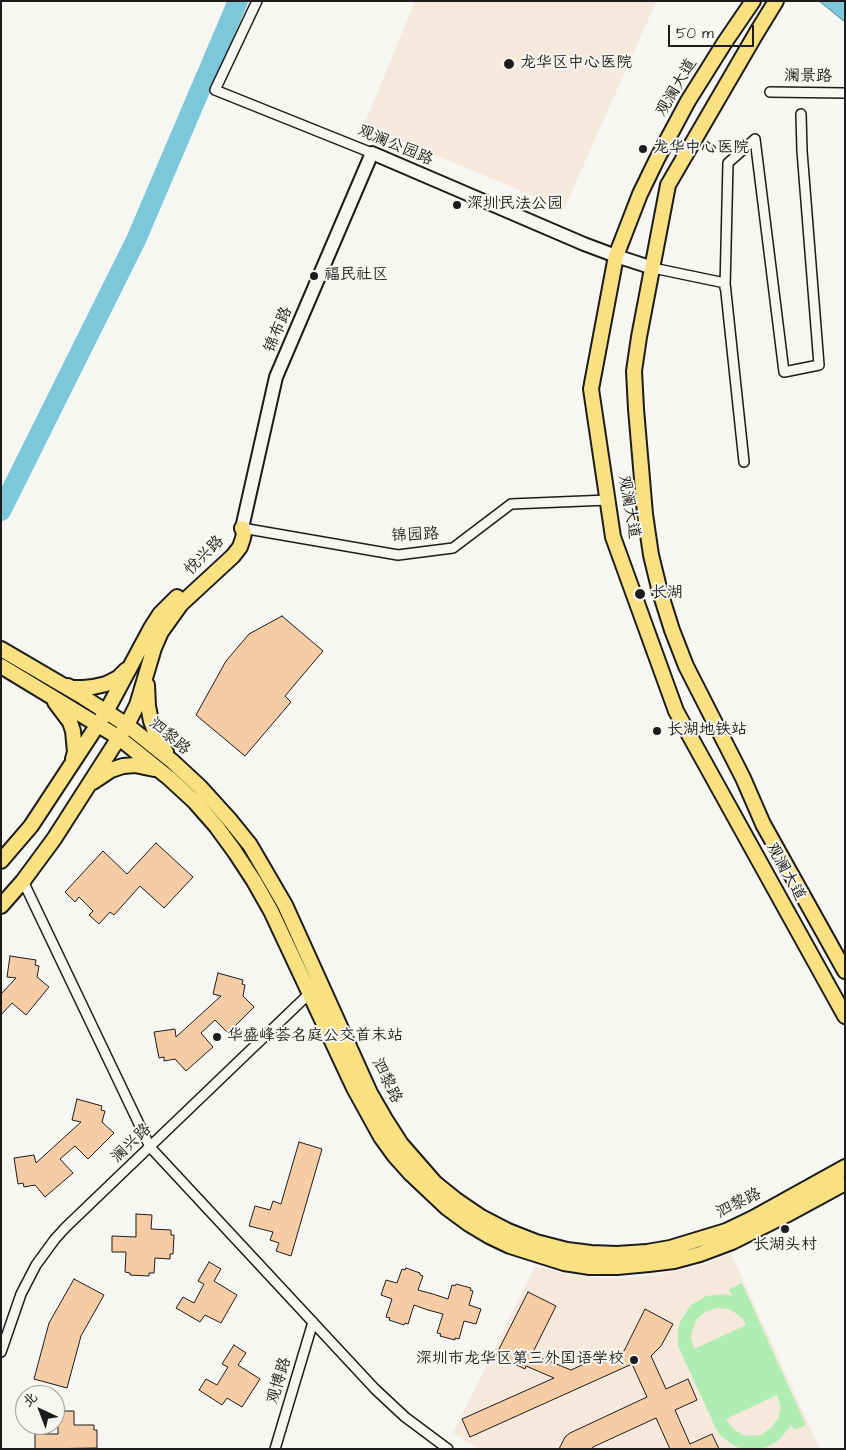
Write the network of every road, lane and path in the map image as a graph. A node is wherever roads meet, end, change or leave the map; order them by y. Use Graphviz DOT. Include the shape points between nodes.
graph roads {
  1 [pos="257,1"];
  2 [pos="753,1"];
  3 [pos="776,1"];
  4 [pos="770,92"];
  5 [pos="845,93"];
  6 [pos="801,114"];
  7 [pos="372,153"];
  8 [pos="616,256"];
  9 [pos="653,268"];
  10 [pos="725,288"];
  11 [pos="744,462"];
  12 [pos="608,500"];
  13 [pos="242,528"];
  14 [pos="1,649"];
  15 [pos="135,658"];
  16 [pos="1,666"];
  17 [pos="147,673"];
  18 [pos="57,682"];
  19 [pos="45,693"];
  20 [pos="106,712"];
  21 [pos="98,725"];
  22 [pos="127,725"];
  23 [pos="118,738"];
  24 [pos="172,761"];
  25 [pos="71,765"];
  26 [pos="160,771"];
  27 [pos="87,787"];
  28 [pos="1,861"];
  29 [pos="23,881"];
  30 [pos="1,906"];
  31 [pos="844,967"];
  32 [pos="321,983"];
  33 [pos="310,993"];
  34 [pos="845,1016"];
  35 [pos="150,1147"];
  36 [pos="845,1167"];
  37 [pos="845,1183"];
  38 [pos="314,1322"];
  39 [pos="1,1352"];
  40 [pos="275,1449"];
  41 [pos="448,1449"];
  1 -- 7 [label="street, 观澜公园路" via="216,90"];
  2 -- 8 [label="main road, 观澜大道" via="688,101 640,194"];
  3 -- 9 [label="main road, 观澜大道" via="668,185"];
  4 -- 5 [label="street, 澜景路"];
  6 -- 10 [label="street" via="819,365 784,372 755,139 728,163"];
  7 -- 8 [label="main road, 观澜公园路"];
  7 -- 13 [label="main road, 锦布路" via="276,377"];
  8 -- 9 [label="main road, 观澜公园路"];
  8 -- 12 [label="main road, 观澜大道" via="591,389"];
  9 -- 10 [label="street" via="724,283"];
  9 -- 31 [label="main road, 观澜大道" via="634,371 645,514 660,592 691,674 764,824"];
  10 -- 11 [label="street"];
  12 -- 13 [label="street, 锦园路" via="511,504 453,548 398,555"];
  12 -- 34 [label="main road, 观澜大道" via="613,537 676,711"];
  13 -- 15 [label="main road, 悦兴路" via="225,555 160,614"];
  13 -- 17 [label="main road, 悦兴路" via="244,538 234,556 182,604 165,625"];
  14 -- 18 [label="main road, 泗黎路"];
  15 -- 18 [label="main road" via="118,678 106,684 72,688"];
  15 -- 20 [label="main road, 悦兴路"];
  16 -- 19 [label="main road, 泗黎路"];
  17 -- 22 [label="main road, 悦兴路"];
  17 -- 24 [label="main road" via="151,721"];
  18 -- 20 [label="main road, 泗黎路"];
  19 -- 21 [label="main road, 泗黎路"];
  19 -- 25 [label="main road" via="70,722 75,740"];
  20 -- 21 [label="main road, 悦兴路"];
  20 -- 22 [label="main road, 泗黎路"];
  21 -- 23 [label="main road, 泗黎路"];
  21 -- 25 [label="main road, 悦兴路"];
  22 -- 23 [label="main road, 悦兴路"];
  22 -- 24 [label="main road, 泗黎路"];
  23 -- 26 [label="main road, 泗黎路"];
  23 -- 27 [label="main road, 悦兴路"];
  24 -- 32 [label="main road, 泗黎路" via="250,845 285,905"];
  25 -- 28 [label="main road, 悦兴路" via="32,826"];
  26 -- 27 [label="main road" via="142,766 123,766 110,770"];
  26 -- 33 [label="main road, 泗黎路" via="216,826 254,880"];
  27 -- 29 [label="main road, 悦兴路" via="54,840"];
  29 -- 30 [label="main road, 悦兴路"];
  29 -- 35 [label="street"];
  32 -- 33 [label="street, 澜兴路"];
  32 -- 36 [label="main road, 泗黎路" via="370,1093 401,1144 435,1183 456,1200 481,1217 536,1242 591,1253 617,1254 670,1248 726,1231"];
  33 -- 35 [label="street, 澜兴路"];
  33 -- 37 [label="main road, 泗黎路" via="367,1113 394,1155 427,1190 468,1224 518,1249 590,1267 674,1260 732,1242"];
  35 -- 38 [label="street"];
  35 -- 39 [label="street, 澜兴路" via="66,1227 45,1252 21,1294"];
  38 -- 40 [label="street, 观博路"];
  38 -- 41 [label="street" via="375,1389 405,1417"];
}
